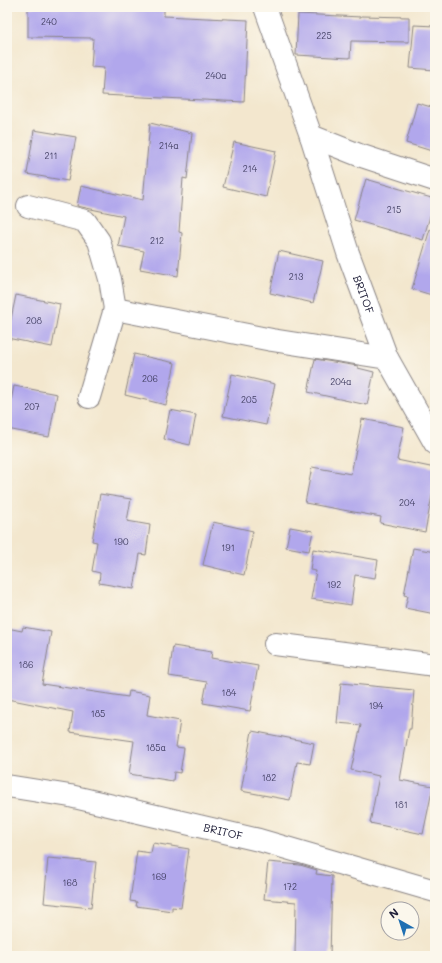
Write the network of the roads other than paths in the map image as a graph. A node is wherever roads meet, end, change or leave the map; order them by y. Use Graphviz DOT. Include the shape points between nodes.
graph roads {
  1 [pos="265,7"];
  2 [pos="311,136"];
  3 [pos="435,180"];
  4 [pos="28,206"];
  5 [pos="115,310"];
  6 [pos="386,358"];
  7 [pos="89,397"];
  8 [pos="435,443"];
  9 [pos="275,644"];
  10 [pos="435,665"];
  11 [pos="7,786"];
  12 [pos="435,891"];
  1 -- 2 [label="street, BRITOF"];
  2 -- 3 [label="street"];
  2 -- 6 [label="street, BRITOF" via="348,252"];
  4 -- 5 [label="street" via="85,220 99,241 110,279"];
  5 -- 6 [label="street" via="272,340"];
  5 -- 7 [label="street"];
  6 -- 8 [label="street, BRITOF"];
  9 -- 10 [label="street"];
  11 -- 12 [label="street, BRITOF" via="70,796 259,840"];
}
